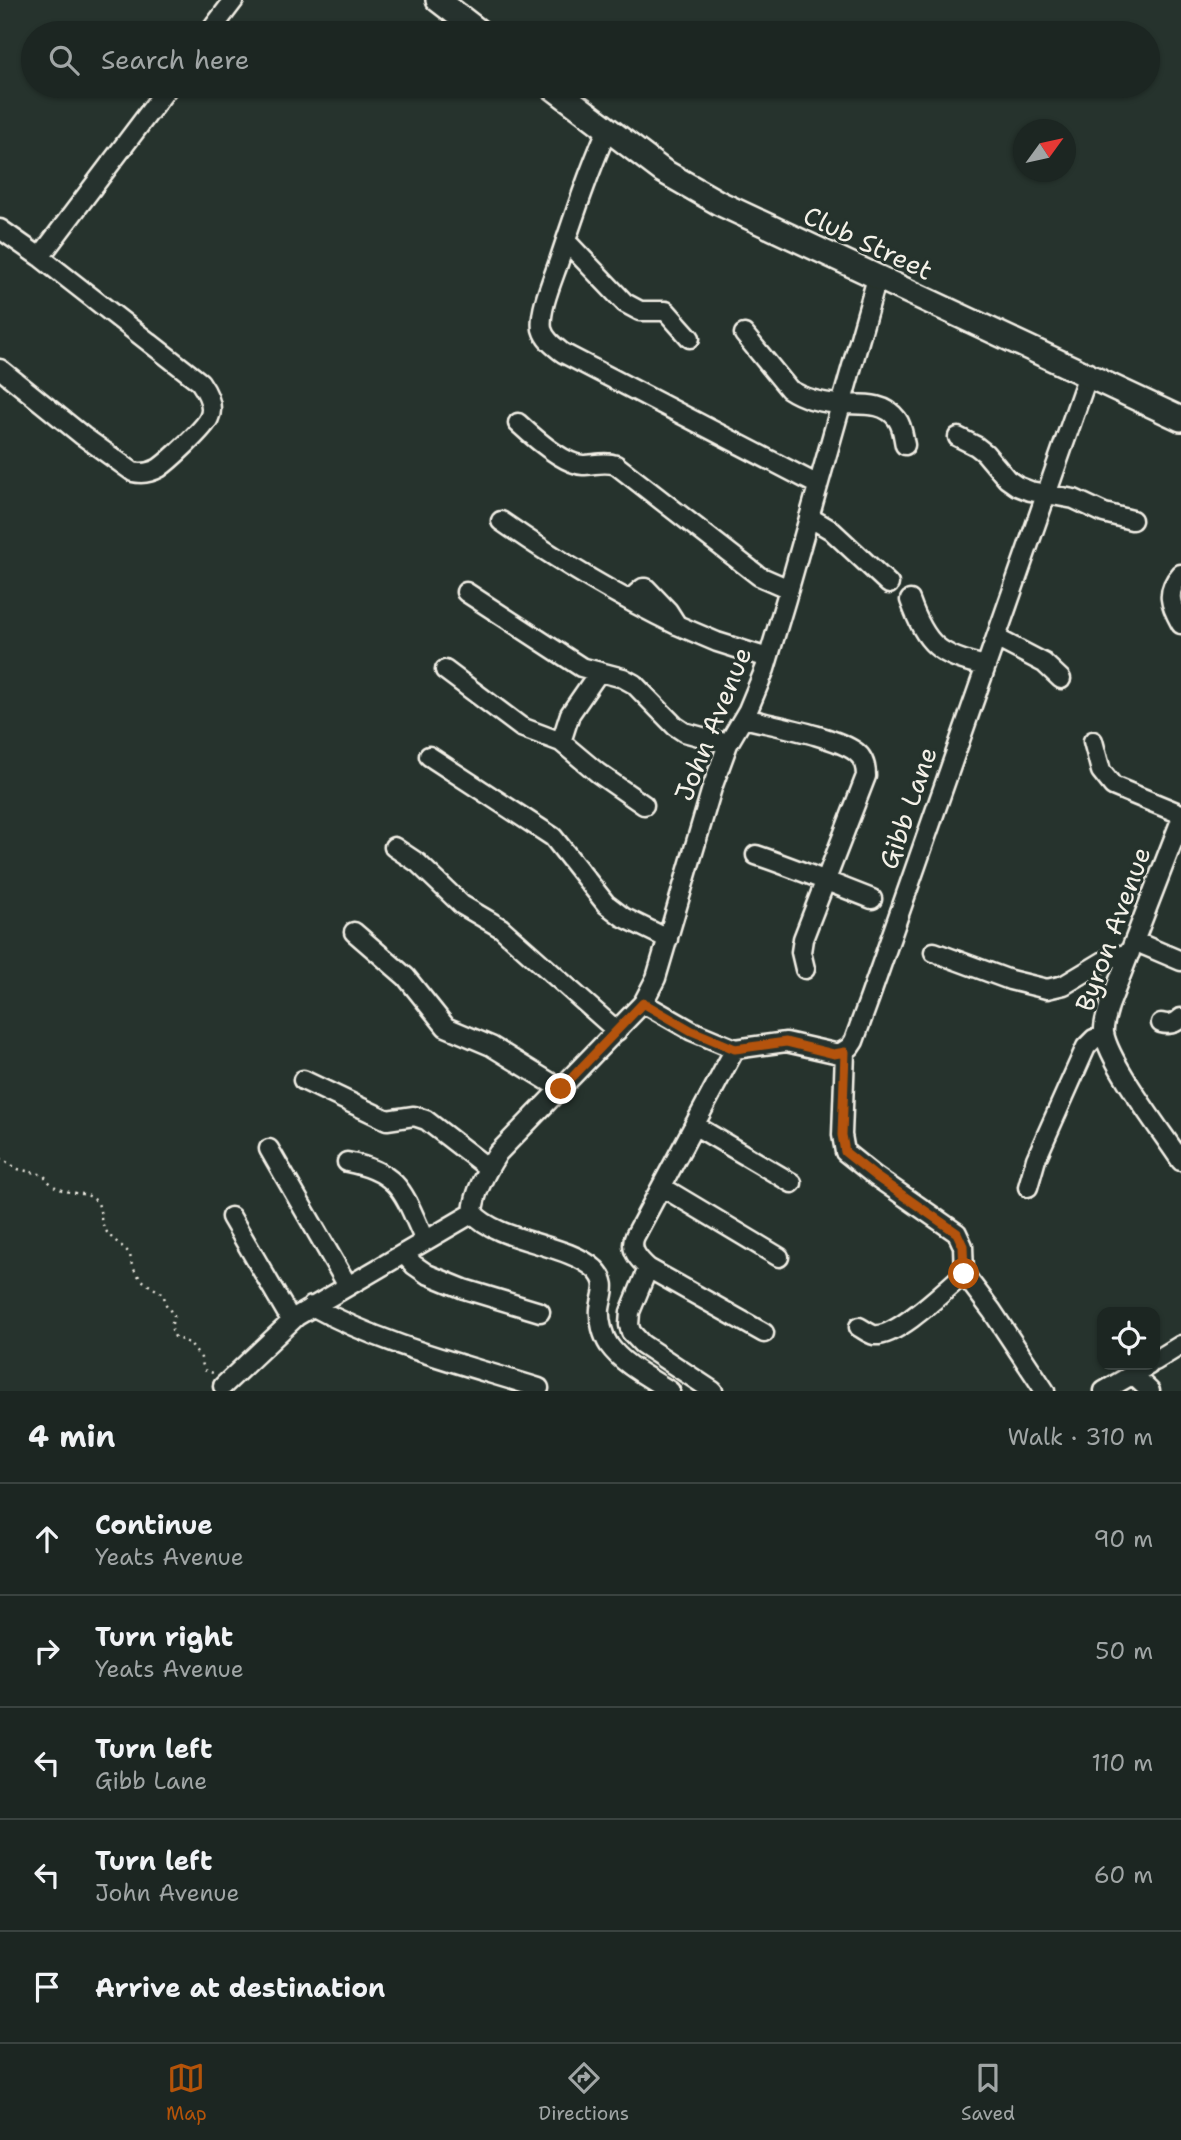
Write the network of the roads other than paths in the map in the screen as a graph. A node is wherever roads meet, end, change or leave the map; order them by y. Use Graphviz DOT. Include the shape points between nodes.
graph roads {
  1 [pos="234,0"];
  2 [pos="438,0"];
  3 [pos="218,21"];
  4 [pos="465,21"];
  5 [pos="161,98"];
  6 [pos="567,98"];
  7 [pos="608,128"];
  8 [pos="0,229"];
  9 [pos="566,241"];
  10 [pos="40,257"];
  11 [pos="877,278"];
  12 [pos="744,334"];
  13 [pos="690,338"];
  14 [pos="0,369"];
  15 [pos="1088,375"];
  16 [pos="841,404"];
  17 [pos="1181,419"];
  18 [pos="518,423"];
  19 [pos="958,437"];
  20 [pos="905,445"];
  21 [pos="818,485"];
  22 [pos="1047,495"];
  23 [pos="809,517"];
  24 [pos="1132,520"];
  25 [pos="501,521"];
  26 [pos="1181,574"];
  27 [pos="889,584"];
  28 [pos="789,589"];
  29 [pos="466,592"];
  30 [pos="910,600"];
  31 [pos="1181,624"];
  32 [pos="996,638"];
  33 [pos="768,658"];
  34 [pos="986,666"];
  35 [pos="445,670"];
  36 [pos="599,672"];
  37 [pos="1061,679"];
  38 [pos="744,718"];
  39 [pos="1093,741"];
  40 [pos="561,742"];
  41 [pos="728,744"];
  42 [pos="429,756"];
  43 [pos="643,806"];
  44 [pos="1181,814"];
  45 [pos="1179,833"];
  46 [pos="394,846"];
  47 [pos="756,855"];
  48 [pos="825,881"];
  49 [pos="872,899"];
  50 [pos="354,932"];
  51 [pos="668,939"];
  52 [pos="1132,947"];
  53 [pos="934,952"];
  54 [pos="1181,961"];
  55 [pos="805,969"];
  56 [pos="643,1003"];
  57 [pos="1181,1018"];
  58 [pos="1161,1023"];
  59 [pos="617,1031"];
  60 [pos="1104,1035"];
  61 [pos="735,1049"];
  62 [pos="845,1052"];
  63 [pos="303,1080"];
  64 [pos="561,1089"];
  65 [pos="694,1125"];
  66 [pos="269,1149"];
  67 [pos="1181,1161"];
  68 [pos="347,1162"];
  69 [pos="488,1168"];
  70 [pos="792,1183"];
  71 [pos="662,1187"];
  72 [pos="1027,1187"];
  73 [pos="473,1213"];
  74 [pos="231,1216"];
  75 [pos="425,1241"];
  76 [pos="404,1254"];
  77 [pos="779,1257"];
  78 [pos="648,1268"];
  79 [pos="964,1274"];
  80 [pos="348,1286"];
  81 [pos="312,1306"];
  82 [pos="540,1312"];
  83 [pos="291,1320"];
  84 [pos="859,1327"];
  85 [pos="764,1333"];
  86 [pos="1181,1345"];
  87 [pos="1160,1359"];
  88 [pos="1142,1370"];
  89 [pos="1133,1375"];
  90 [pos="223,1386"];
  91 [pos="539,1388"];
  92 [pos="670,1391"];
  93 [pos="713,1391"];
  94 [pos="1045,1391"];
  95 [pos="1104,1391"];
  96 [pos="1150,1391"];
  1 -- 3 [label="street"];
  2 -- 4 [label="main road"];
  5 -- 10 [label="street"];
  6 -- 7 [label="main road, Club Street"];
  7 -- 9 [label="street"];
  7 -- 11 [label="main road, Club Street" via="691,188"];
  8 -- 10 [label="street"];
  9 -- 13 [label="street" via="625,303 640,311 666,311"];
  9 -- 21 [label="street" via="542,316 543,332 550,343"];
  10 -- 14 [label="street" via="200,382 211,404 210,417 167,461 138,474"];
  11 -- 15 [label="main road, Club Street"];
  11 -- 16 [label="street, John Avenue"];
  12 -- 16 [label="street" via="789,389 814,400"];
  15 -- 17 [label="main road, Club Street"];
  15 -- 22 [label="street, Gibb Lane"];
  16 -- 20 [label="street" via="873,405 891,412 901,426"];
  16 -- 21 [label="street, John Avenue"];
  18 -- 28 [label="street" via="540,443 578,465 616,465 759,576"];
  19 -- 22 [label="street" via="976,446 1017,486"];
  21 -- 23 [label="street, John Avenue"];
  22 -- 24 [label="street" via="1074,499"];
  22 -- 32 [label="street, Gibb Lane"];
  23 -- 27 [label="street" via="831,530"];
  23 -- 28 [label="street, John Avenue"];
  25 -- 33 [label="street" via="629,600 646,588 677,625"];
  26 -- 31 [label="street" via="1170,592"];
  28 -- 33 [label="street, John Avenue"];
  29 -- 36 [label="street" via="582,667"];
  30 -- 34 [label="street" via="920,626 936,646 953,657"];
  32 -- 34 [label="street, Gibb Lane"];
  32 -- 37 [label="street" via="1044,663"];
  33 -- 38 [label="street, John Avenue"];
  34 -- 62 [label="street, Gibb Lane" via="870,997"];
  35 -- 40 [label="street" via="521,727"];
  36 -- 40 [label="street" via="570,714"];
  36 -- 41 [label="street" via="638,687 684,732"];
  38 -- 41 [label="street, John Avenue"];
  38 -- 48 [label="street" via="838,743 855,751 866,765 866,776"];
  39 -- 44 [label="street" via="1101,771 1114,786"];
  40 -- 43 [label="street"];
  41 -- 51 [label="street, John Avenue"];
  42 -- 51 [label="street" via="553,837 606,904"];
  45 -- 52 [label="street, Byron Avenue"];
  46 -- 59 [label="street" via="462,905 500,928"];
  47 -- 48 [label="street"];
  48 -- 49 [label="street"];
  48 -- 55 [label="street" via="803,939"];
  50 -- 64 [label="street" via="406,977 446,1027 499,1050"];
  51 -- 56 [label="street, John Avenue"];
  52 -- 53 [label="street" via="1065,985 1047,989"];
  52 -- 54 [label="street"];
  52 -- 60 [label="street, Byron Avenue" via="1105,1018"];
  56 -- 59 [label="street, John Avenue"];
  56 -- 61 [label="street"];
  57 -- 58 [label="street" via="1176,1023"];
  59 -- 64 [label="street, John Avenue"];
  60 -- 67 [label="street, Byron Avenue" via="1121,1070"];
  60 -- 72 [label="street" via="1086,1047"];
  61 -- 62 [label="street" via="786,1042 834,1054"];
  61 -- 65 [label="street"];
  62 -- 79 [label="street" via="845,1152 957,1233 963,1246"];
  63 -- 69 [label="street" via="387,1120 414,1116 426,1120"];
  64 -- 69 [label="street, John Avenue" via="506,1143"];
  65 -- 70 [label="street"];
  65 -- 71 [label="street"];
  66 -- 80 [label="street"];
  68 -- 75 [label="street" via="382,1172 396,1184"];
  69 -- 73 [label="street, John Avenue"];
  71 -- 77 [label="street"];
  71 -- 78 [label="street" via="633,1242 634,1252"];
  73 -- 75 [label="street"];
  73 -- 92 [label="street" via="503,1231 584,1262 600,1275 605,1293 601,1324 609,1345"];
  74 -- 83 [label="street"];
  75 -- 76 [label="street"];
  76 -- 80 [label="street"];
  76 -- 82 [label="street" via="427,1274"];
  78 -- 85 [label="street"];
  78 -- 93 [label="street" via="630,1312 631,1332"];
  79 -- 84 [label="street" via="888,1333 874,1335"];
  79 -- 94 [label="street"];
  80 -- 81 [label="street"];
  81 -- 83 [label="street"];
  81 -- 91 [label="street" via="359,1330"];
  83 -- 90 [label="street"];
  86 -- 87 [label="street"];
  88 -- 89 [label="street"];
  89 -- 95 [label="street"];
  89 -- 96 [label="street"];
}
